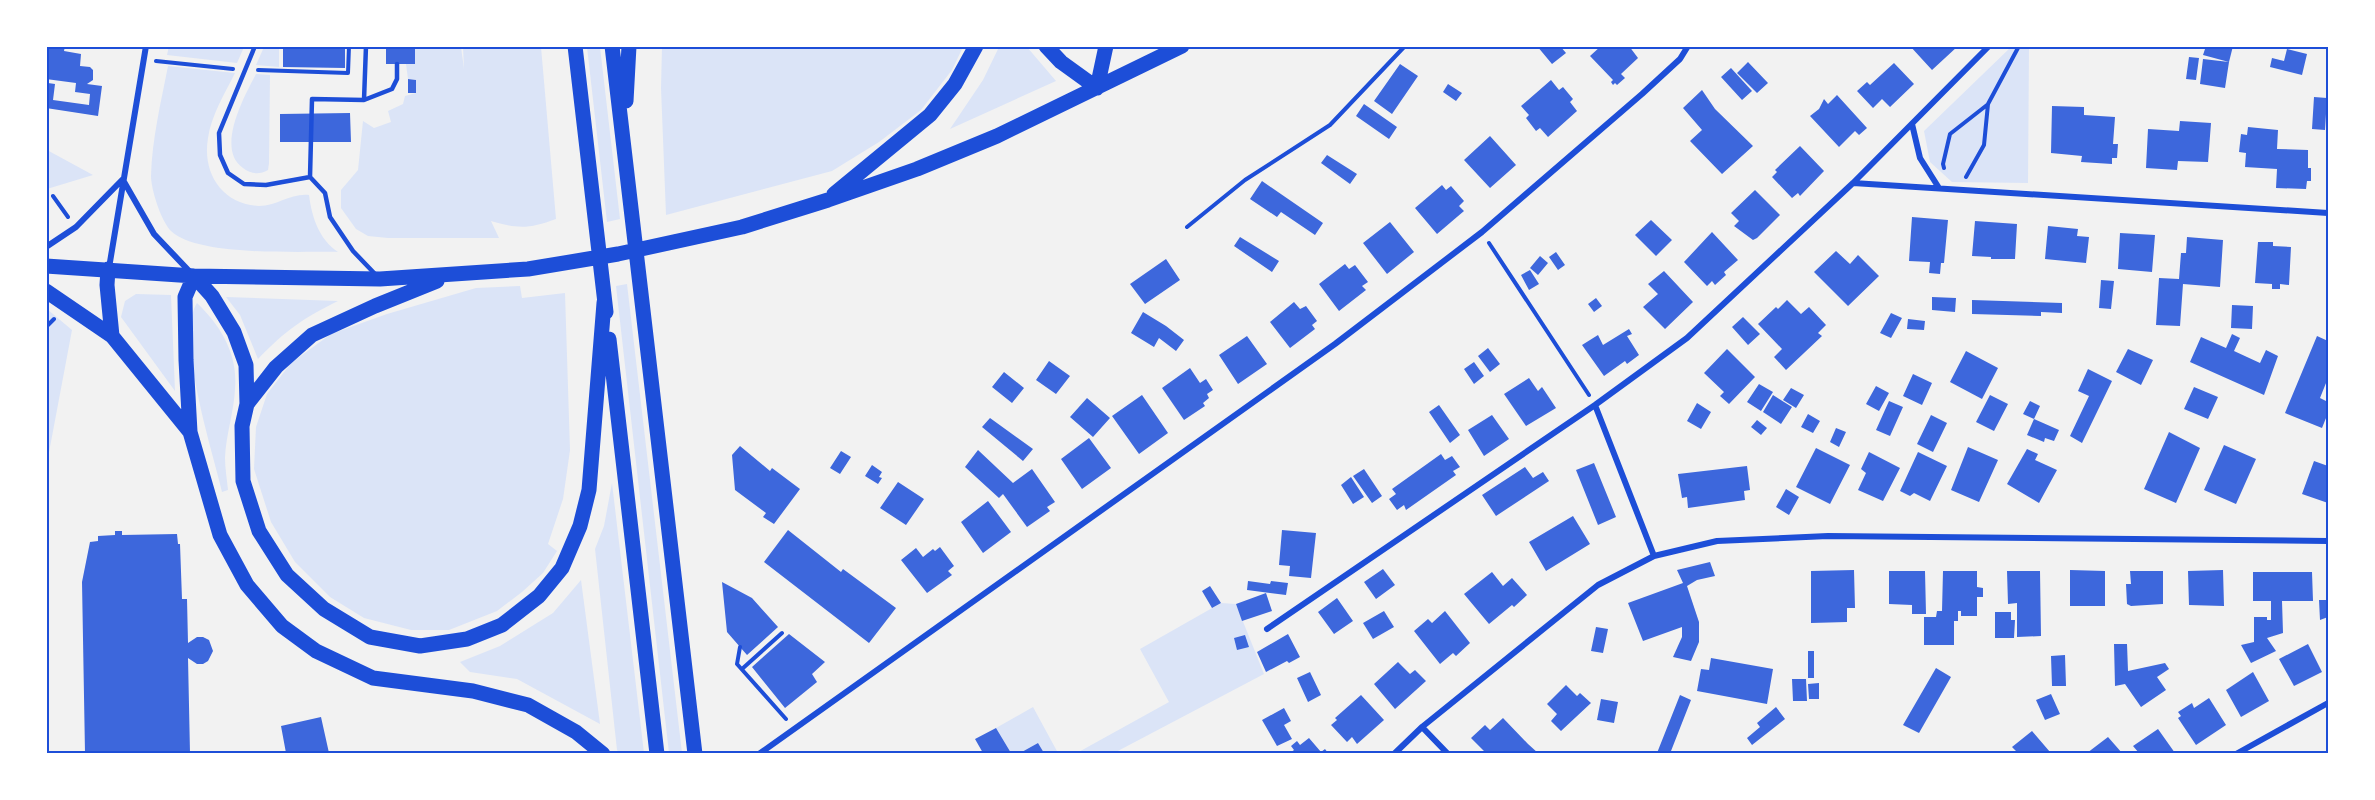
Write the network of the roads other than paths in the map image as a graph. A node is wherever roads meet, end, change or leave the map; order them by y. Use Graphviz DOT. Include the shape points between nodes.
graph roads {
  1 [pos="146,46"];
  2 [pos="255,46"];
  3 [pos="366,46"];
  4 [pos="575,46"];
  5 [pos="612,46"];
  6 [pos="629,46"];
  7 [pos="976,46"];
  8 [pos="1046,46"];
  9 [pos="1106,46"];
  10 [pos="1182,46"];
  11 [pos="1688,46"];
  12 [pos="1989,46"];
  13 [pos="397,64"];
  14 [pos="1097,88"];
  15 [pos="364,100"];
  16 [pos="1912,124"];
  17 [pos="623,140"];
  18 [pos="310,177"];
  19 [pos="123,180"];
  20 [pos="1853,183"];
  21 [pos="1939,188"];
  22 [pos="828,200"];
  23 [pos="2328,213"];
  24 [pos="46,247"];
  25 [pos="46,266"];
  26 [pos="108,269"];
  27 [pos="194,276"];
  28 [pos="447,276"];
  29 [pos="380,279"];
  30 [pos="46,291"];
  31 [pos="604,303"];
  32 [pos="112,336"];
  33 [pos="247,404"];
  34 [pos="1595,405"];
  35 [pos="190,432"];
  36 [pos="2328,541"];
  37 [pos="1654,556"];
  38 [pos="1267,629"];
  39 [pos="2328,703"];
  40 [pos="1422,727"];
  41 [pos="603,753"];
  42 [pos="657,753"];
  43 [pos="695,753"];
  44 [pos="759,753"];
  45 [pos="1394,753"];
  46 [pos="1448,753"];
  47 [pos="2236,753"];
  1 -- 19 [label="street"];
  2 -- 18 [label="lane" via="219,133 220,155 228,173 244,184 266,185"];
  3 -- 15 [label="lane"];
  4 -- 31 [label="main road"];
  5 -- 17 [label="main road"];
  6 -- 17 [label="main road"];
  7 -- 22 [label="main road" via="955,84 930,115"];
  8 -- 14 [label="main road"];
  9 -- 14 [label="main road"];
  10 -- 14 [label="main road"];
  11 -- 44 [label="street" via="1680,59 1642,94 1482,232 1335,344"];
  12 -- 16 [label="street"];
  13 -- 15 [label="lane" via="392,89"];
  14 -- 22 [label="main road" via="956,154"];
  15 -- 18 [label="lane" via="312,99"];
  16 -- 20 [label="street"];
  16 -- 21 [label="street" via="1920,158"];
  17 -- 43 [label="main road"];
  18 -- 29 [label="lane" via="325,193 330,217 353,251"];
  19 -- 24 [label="street" via="76,227"];
  19 -- 26 [label="street"];
  19 -- 27 [label="street" via="154,234"];
  20 -- 21 [label="street"];
  20 -- 34 [label="street" via="1687,338"];
  21 -- 23 [label="street"];
  22 -- 28 [label="main road" via="714,234 528,269"];
  25 -- 26 [label="main road"];
  26 -- 27 [label="main road"];
  26 -- 32 [label="main road"];
  27 -- 29 [label="main road"];
  27 -- 33 [label="main road" via="212,296 234,332 246,365"];
  27 -- 35 [label="main road" via="185,297"];
  28 -- 29 [label="main road"];
  28 -- 33 [label="main road" via="312,335 276,367"];
  30 -- 32 [label="main road"];
  31 -- 33 [label="main road" via="589,490 572,546 562,568 539,596 502,625 467,639 420,646 370,637 324,609 287,575 259,531 243,481 242,426"];
  31 -- 42 [label="main road"];
  32 -- 35 [label="main road"];
  34 -- 37 [label="street"];
  34 -- 38 [label="street"];
  35 -- 41 [label="main road" via="220,535 247,585 282,626 316,651 374,678 473,691 528,705 576,732"];
  36 -- 37 [label="street" via="1828,536 1717,541"];
  37 -- 40 [label="street" via="1598,585"];
  39 -- 47 [label="street"];
  40 -- 45 [label="street"];
  40 -- 46 [label="street"];
}
